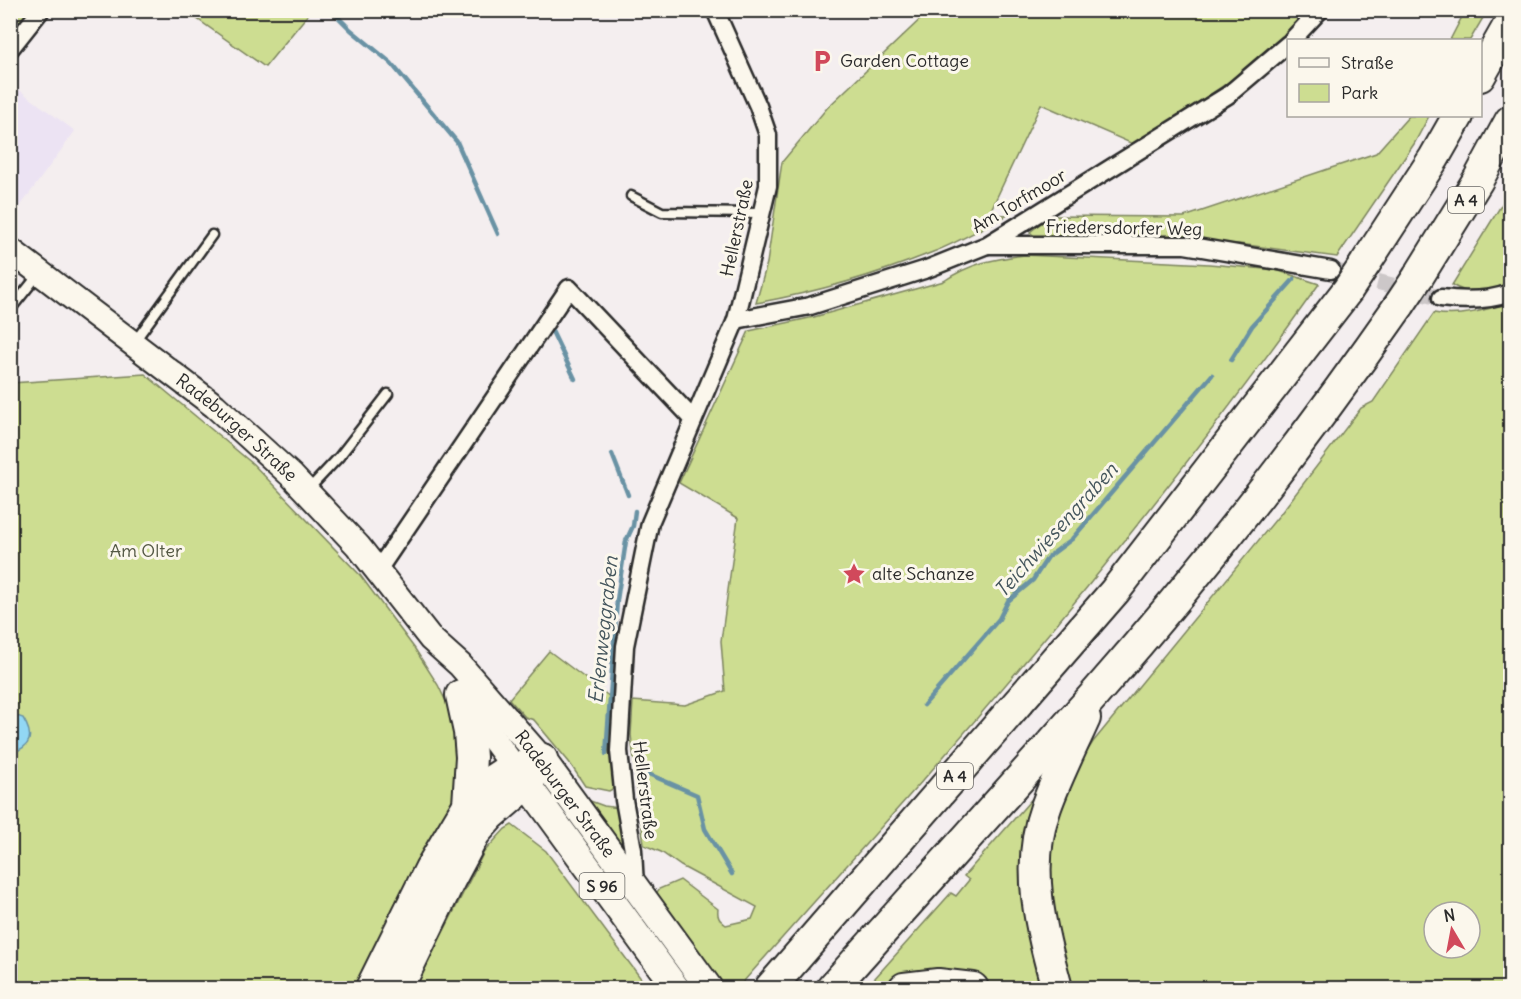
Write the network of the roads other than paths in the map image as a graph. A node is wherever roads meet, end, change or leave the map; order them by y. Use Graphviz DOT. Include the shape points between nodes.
graph roads {
  1 [pos="41,10"];
  2 [pos="715,10"];
  3 [pos="1320,10"];
  4 [pos="1510,23"];
  5 [pos="1293,39"];
  6 [pos="1287,45"];
  7 [pos="10,49"];
  8 [pos="1482,72"];
  9 [pos="1457,117"];
  10 [pos="1510,121"];
  11 [pos="631,196"];
  12 [pos="762,213"];
  13 [pos="212,235"];
  14 [pos="987,245"];
  15 [pos="10,250"];
  16 [pos="40,272"];
  17 [pos="1339,280"];
  18 [pos="1510,293"];
  19 [pos="1441,298"];
  20 [pos="10,310"];
  21 [pos="736,320"];
  22 [pos="133,344"];
  23 [pos="387,394"];
  24 [pos="693,419"];
  25 [pos="307,491"];
  26 [pos="378,570"];
  27 [pos="431,639"];
  28 [pos="1096,693"];
  29 [pos="461,695"];
  30 [pos="528,770"];
  31 [pos="468,805"];
  32 [pos="635,890"];
  33 [pos="371,988"];
  34 [pos="398,988"];
  35 [pos="676,988"];
  36 [pos="709,988"];
  37 [pos="770,988"];
  38 [pos="832,988"];
  39 [pos="904,988"];
  40 [pos="973,988"];
  41 [pos="1057,988"];
  1 -- 7 [label="street"];
  2 -- 12 [label="street, Hellerstraße" via="768,135 768,186"];
  3 -- 5 [label="street"];
  4 -- 8 [label="highway"];
  6 -- 14 [label="street, Am Torfmoor" via="1228,95"];
  9 -- 17 [label="highway, A 4, bridge" via="1365,264"];
  10 -- 28 [label="highway, A 4, bridge" via="1418,277 1323,411 1244,514"];
  11 -- 12 [label="lane" via="662,212"];
  12 -- 21 [label="street, Hellerstraße"];
  13 -- 22 [label="lane"];
  14 -- 17 [label="street, Friedersdorfer Weg" via="1185,245"];
  14 -- 21 [label="street, Am Torfmoor" via="927,269 810,306"];
  15 -- 16 [label="main road, Radeburger Straße / S 96"];
  16 -- 20 [label="lane"];
  16 -- 22 [label="main road, Radeburger Straße / S 96"];
  17 -- 37 [label="highway, A 4" via="1115,591"];
  18 -- 19 [label="street" via="1479,299"];
  21 -- 24 [label="street, Hellerstraße"];
  22 -- 25 [label="main road, Radeburger Straße / S 96" via="215,406"];
  23 -- 25 [label="lane" via="339,457"];
  24 -- 26 [label="street" via="569,288"];
  24 -- 32 [label="street, Hellerstraße" via="650,524 625,646 618,733"];
  25 -- 26 [label="main road, Radeburger Straße / S 96"];
  26 -- 27 [label="main road, Radeburger Straße / S 96"];
  27 -- 29 [label="main road, Radeburger Straße / S 96"];
  27 -- 30 [label="main road, Radeburger Straße / S 96" via="460,665"];
  28 -- 38 [label="highway, A 4"];
  28 -- 41 [label="highway" via="1045,808 1035,858 1037,908"];
  29 -- 30 [label="main road, Radeburger Straße / S 96"];
  29 -- 31 [label="highway" via="471,757"];
  30 -- 31 [label="highway" via="491,781"];
  30 -- 32 [label="main road, Radeburger Straße / S 96"];
  30 -- 34 [label="highway" via="476,833"];
  30 -- 35 [label="main road, Radeburger Straße / S 96"];
  31 -- 33 [label="highway" via="430,870"];
  32 -- 36 [label="main road, Radeburger Straße / S 96"];
  39 -- 40 [label="highway" via="938,984"];
}
